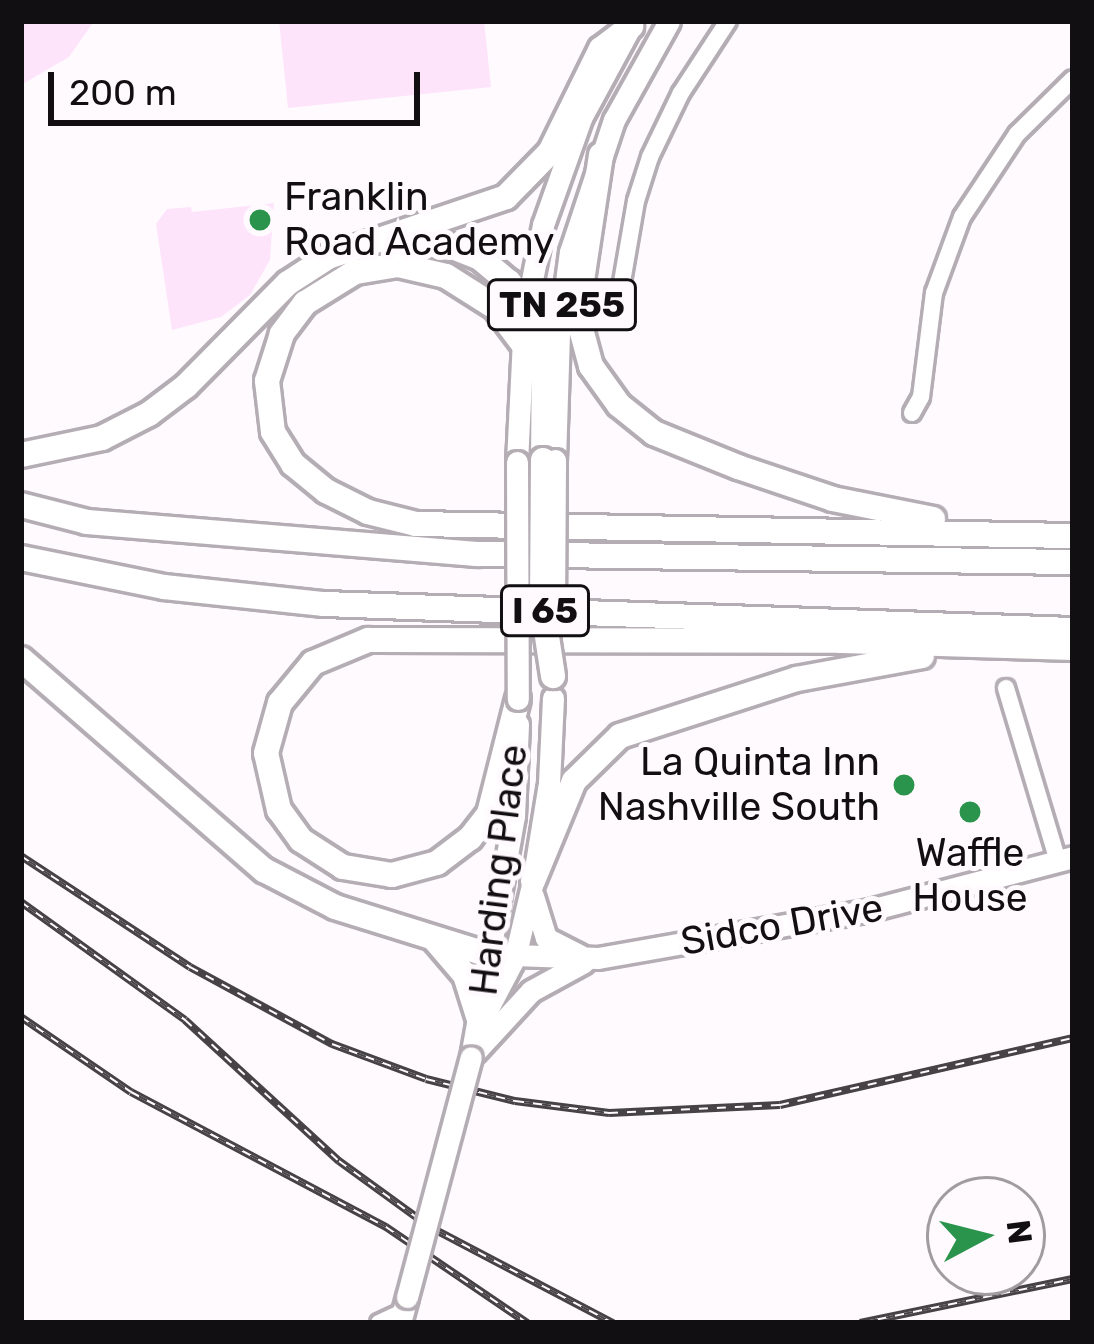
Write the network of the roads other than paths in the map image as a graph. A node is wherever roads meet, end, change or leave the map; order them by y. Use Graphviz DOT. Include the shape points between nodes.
graph roads {
  1 [pos="669,21"];
  2 [pos="728,21"];
  3 [pos="633,24"];
  4 [pos="1073,79"];
  5 [pos="601,155"];
  6 [pos="370,242"];
  7 [pos="527,304"];
  8 [pos="617,311"];
  9 [pos="523,344"];
  10 [pos="912,413"];
  11 [pos="21,455"];
  12 [pos="538,460"];
  13 [pos="21,506"];
  14 [pos="1061,536"];
  15 [pos="21,558"];
  16 [pos="1073,562"];
  17 [pos="1073,630"];
  18 [pos="1026,647"];
  19 [pos="1073,648"];
  20 [pos="21,658"];
  21 [pos="553,687"];
  22 [pos="1006,688"];
  23 [pos="518,699"];
  24 [pos="1066,859"];
  25 [pos="532,880"];
  26 [pos="433,939"];
  27 [pos="486,954"];
  28 [pos="515,957"];
  29 [pos="594,959"];
  30 [pos="487,1026"];
  31 [pos="403,1311"];
  32 [pos="380,1323"];
  1 -- 5 [label="main road, Harding Place / TN 255"];
  2 -- 8 [label="street" via="650,157"];
  3 -- 6 [label="highway" via="602,49 550,152 523,185 479,210"];
  3 -- 7 [label="main road, Harding Place / TN 255" via="563,160"];
  4 -- 10 [label="street" via="1017,134 962,217 934,293"];
  5 -- 12 [label="main road, Harding Place / TN 255" via="564,290"];
  5 -- 14 [label="highway" via="578,314 598,377 635,420 682,446 833,499"];
  6 -- 7 [label="highway" via="411,238 464,250 496,269"];
  6 -- 11 [label="highway" via="297,277 149,414 92,441"];
  7 -- 9 [label="main road, Harding Place / TN 255"];
  7 -- 12 [label="highway" via="543,340"];
  9 -- 12 [label="main road, Harding Place / TN 255"];
  9 -- 14 [label="highway" via="495,307 446,276 398,265 346,274 305,304 273,355 267,408 277,442 326,491 416,524"];
  12 -- 21 [label="highway, bridge"];
  12 -- 23 [label="main road, Harding Place / TN 255, bridge"];
  13 -- 16 [label="highway, I 65" via="87,523 477,554"];
  15 -- 17 [label="highway, I 65" via="164,587 323,604"];
  18 -- 19 [label="highway"];
  18 -- 23 [label="highway" via="368,640 304,670 275,712 267,765 279,810 301,840 343,867 392,875 428,867 459,849 489,814"];
  18 -- 25 [label="highway" via="863,664 632,730 598,751 574,781"];
  20 -- 26 [label="highway" via="264,870 335,908"];
  21 -- 25 [label="main road, Harding Place" via="549,784"];
  22 -- 24 [label="street"];
  23 -- 27 [label="main road, Harding Place / TN 255" via="514,816"];
  24 -- 29 [label="main road, Sidco Drive" via="870,910"];
  25 -- 28 [label="main road, Harding Place"];
  25 -- 29 [label="main road" via="546,938"];
  26 -- 27 [label="highway"];
  26 -- 30 [label="highway" via="460,966"];
  27 -- 28 [label="main road, Sidco Drive"];
  27 -- 30 [label="main road, Harding Place / TN 255"];
  28 -- 29 [label="main road, Sidco Drive"];
  28 -- 30 [label="main road, Harding Place"];
  29 -- 30 [label="main road" via="530,991"];
  30 -- 31 [label="main road, bridge" via="470,1058"];
  31 -- 32 [label="street"];
}
